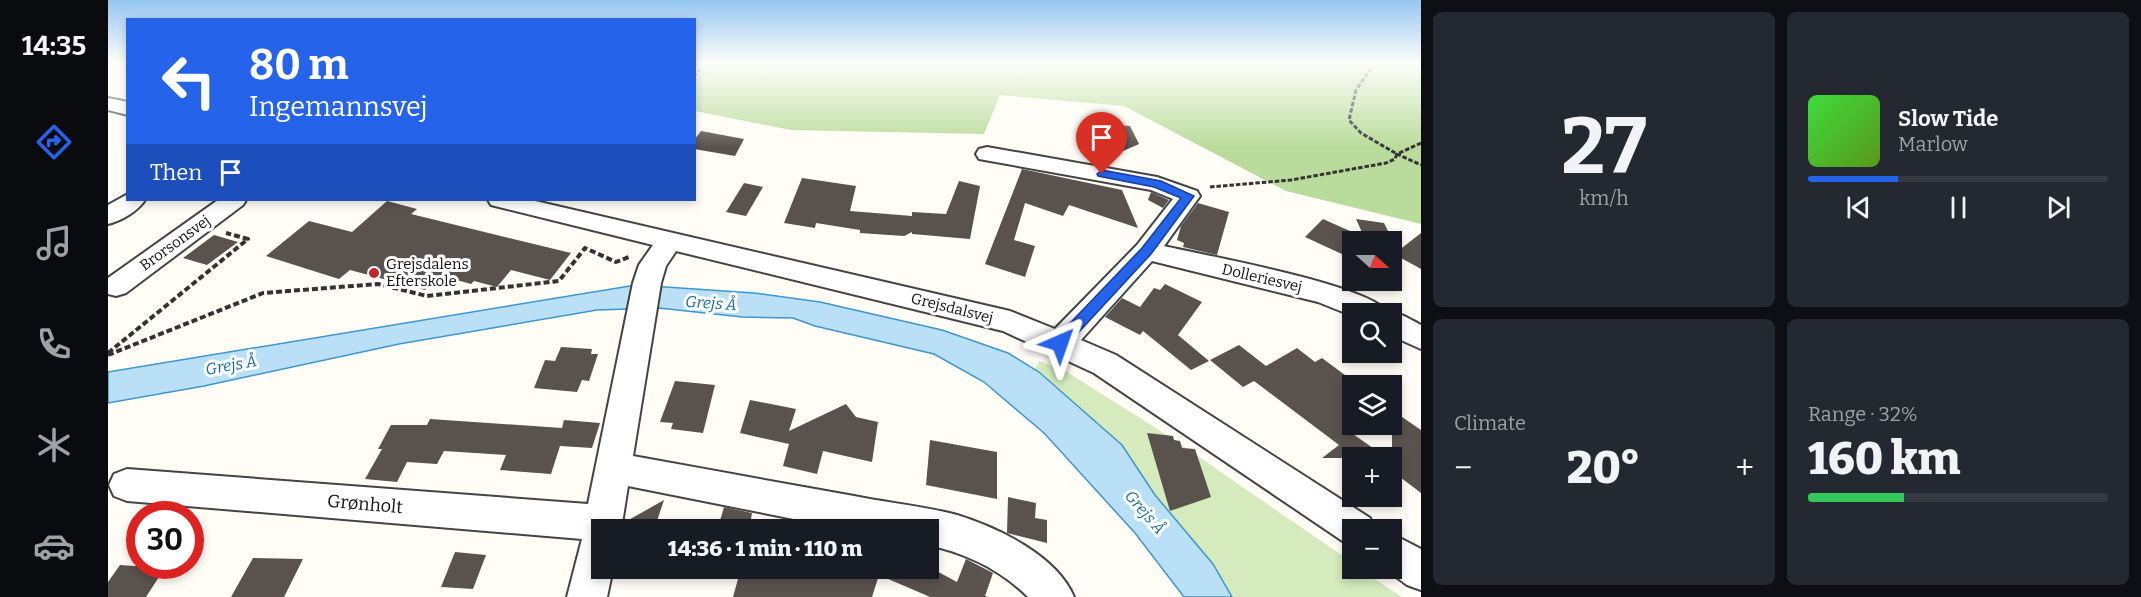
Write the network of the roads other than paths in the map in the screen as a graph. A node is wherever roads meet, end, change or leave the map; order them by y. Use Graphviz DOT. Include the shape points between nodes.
graph roads {
  1 [pos="987,154"];
  2 [pos="131,201"];
  3 [pos="233,201"];
  4 [pos="504,201"];
  5 [pos="108,216"];
  6 [pos="671,239"];
  7 [pos="1146,251"];
  8 [pos="117,286"];
  9 [pos="1352,303"];
  10 [pos="1402,328"];
  11 [pos="1421,338"];
  12 [pos="1060,343"];
  13 [pos="615,468"];
  14 [pos="127,486"];
  15 [pos="605,519"];
  16 [pos="1342,520"];
  17 [pos="591,528"];
  18 [pos="591,579"];
  19 [pos="587,597"];
  20 [pos="1054,597"];
  1 -- 7 [label="street" via="1157,184 1188,196"];
  2 -- 5 [label="street"];
  3 -- 8 [label="street, Brorsonsvej"];
  4 -- 6 [label="street, Grejsdalsvej"];
  6 -- 12 [label="street, Grejsdalsvej" via="1000,320"];
  6 -- 13 [label="street" via="653,265 644,298"];
  7 -- 9 [label="street, Dolleriesvej"];
  7 -- 12 [label="street"];
  10 -- 11 [label="street"];
  12 -- 16 [label="street, Grejsdalsvej" via="1104,364"];
  13 -- 15 [label="street"];
  13 -- 20 [label="street" via="957,533 1007,555 1044,583"];
  14 -- 17 [label="street, Grønholt"];
  18 -- 19 [label="street"];
}
